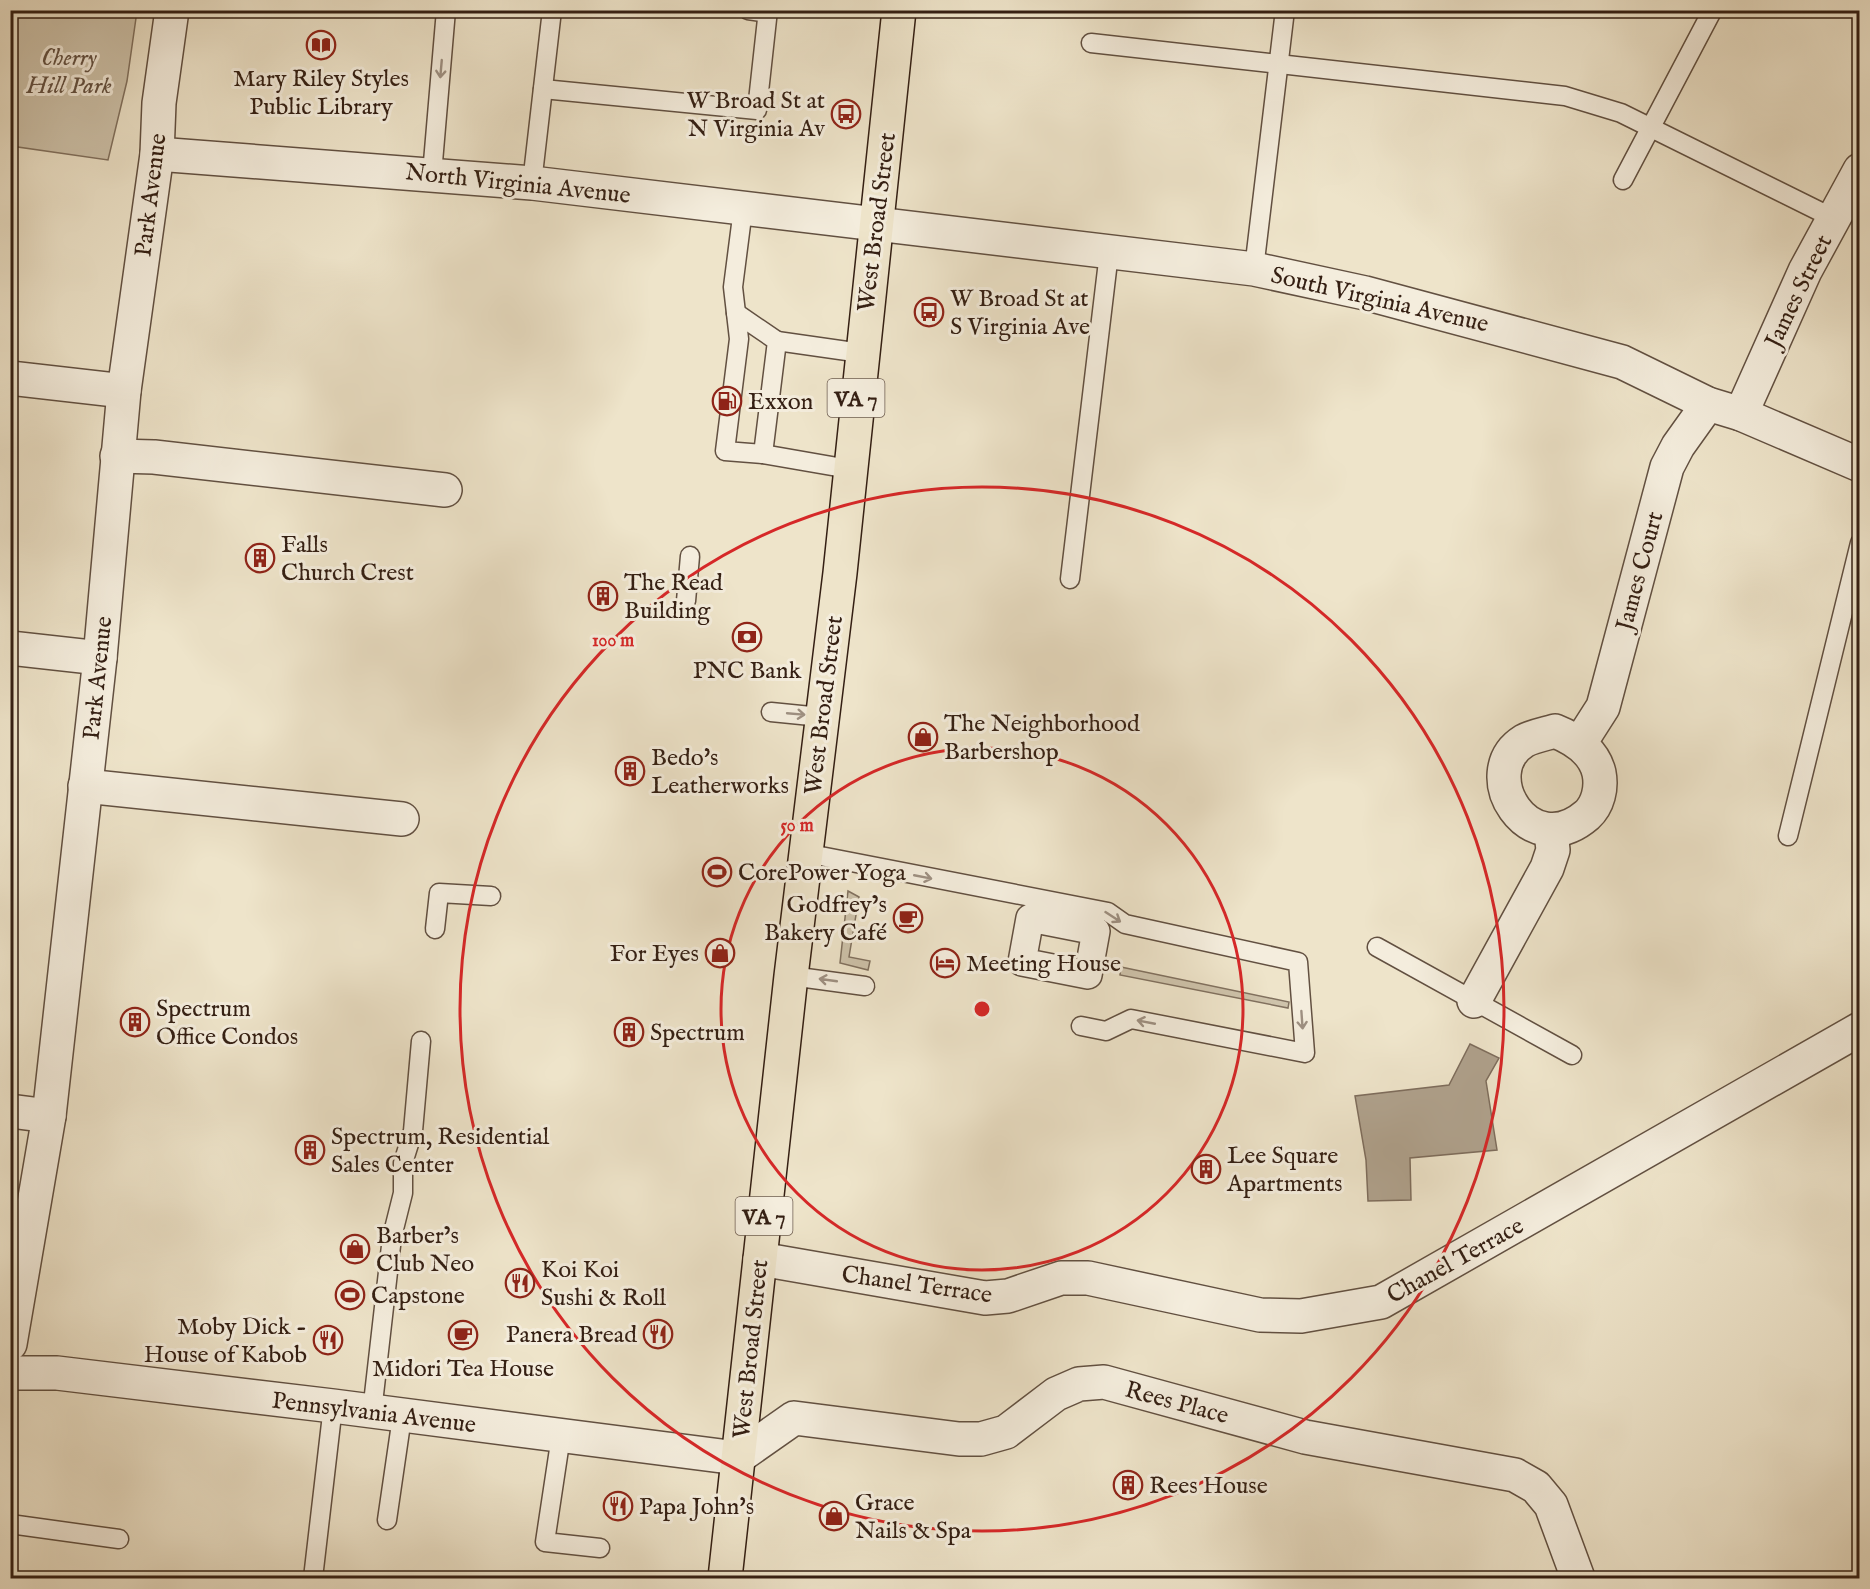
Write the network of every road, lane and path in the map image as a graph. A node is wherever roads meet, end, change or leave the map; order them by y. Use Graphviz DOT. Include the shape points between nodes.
graph roads {
  1 [pos="172,10"];
  2 [pos="446,10"];
  3 [pos="552,10"];
  4 [pos="748,10"];
  5 [pos="899,10"];
  6 [pos="1285,10"];
  7 [pos="768,12"];
  8 [pos="1711,13"];
  9 [pos="1091,43"];
  10 [pos="1280,63"];
  11 [pos="543,89"];
  12 [pos="1651,128"];
  13 [pos="157,154"];
  14 [pos="1860,170"];
  15 [pos="432,174"];
  16 [pos="1623,180"];
  17 [pos="532,183"];
  18 [pos="743,209"];
  19 [pos="1833,218"];
  20 [pos="878,224"];
  21 [pos="1109,253"];
  22 [pos="1254,269"];
  23 [pos="736,313"];
  24 [pos="777,341"];
  25 [pos="861,353"];
  26 [pos="10,378"];
  27 [pos="124,391"];
  28 [pos="1708,404"];
  29 [pos="1741,414"];
  30 [pos="763,454"];
  31 [pos="117,456"];
  32 [pos="1860,465"];
  33 [pos="849,469"];
  34 [pos="445,489"];
  35 [pos="1860,543"];
  36 [pos="690,556"];
  37 [pos="1070,579"];
  38 [pos="686,600"];
  39 [pos="10,648"];
  40 [pos="100,658"];
  41 [pos="771,712"];
  42 [pos="821,717"];
  43 [pos="1580,743"];
  44 [pos="85,786"];
  45 [pos="402,819"];
  46 [pos="1551,832"];
  47 [pos="1788,836"];
  48 [pos="805,853"];
  49 [pos="491,896"];
  50 [pos="435,929"];
  51 [pos="1377,946"];
  52 [pos="791,976"];
  53 [pos="865,986"];
  54 [pos="1474,1001"];
  55 [pos="1081,1026"];
  56 [pos="1860,1029"];
  57 [pos="421,1041"];
  58 [pos="1572,1055"];
  59 [pos="10,1111"];
  60 [pos="49,1116"];
  61 [pos="760,1259"];
  62 [pos="10,1344"];
  63 [pos="10,1373"];
  64 [pos="333,1406"];
  65 [pos="387,1414"];
  66 [pos="561,1436"];
  67 [pos="738,1458"];
  68 [pos="387,1520"];
  69 [pos="10,1524"];
  70 [pos="119,1539"];
  71 [pos="600,1548"];
  72 [pos="313,1578"];
  73 [pos="725,1578"];
  74 [pos="1578,1578"];
  1 -- 13 [label="street, Park Avenue" via="159,104"];
  2 -- 15 [label="lane, one-way"];
  3 -- 11 [label="lane"];
  4 -- 7 [label="lane"];
  5 -- 20 [label="main road, West Broad Street / VA 7"];
  6 -- 10 [label="lane"];
  7 -- 11 [label="lane" via="757,110"];
  8 -- 12 [label="lane"];
  9 -- 10 [label="lane"];
  10 -- 12 [label="lane" via="1565,96 1621,113"];
  10 -- 22 [label="lane"];
  11 -- 17 [label="lane"];
  12 -- 16 [label="lane"];
  12 -- 19 [label="lane"];
  13 -- 15 [label="street, North Virginia Avenue"];
  13 -- 27 [label="street, Park Avenue"];
  14 -- 19 [label="street, James Street"];
  15 -- 17 [label="street, North Virginia Avenue"];
  17 -- 18 [label="street, North Virginia Avenue"];
  18 -- 20 [label="street, North Virginia Avenue"];
  18 -- 23 [label="lane" via="733,287"];
  19 -- 29 [label="street, James Street"];
  20 -- 21 [label="street, South Virginia Avenue"];
  20 -- 25 [label="main road, West Broad Street / VA 7"];
  21 -- 22 [label="street, South Virginia Avenue"];
  21 -- 37 [label="lane"];
  22 -- 28 [label="street, South Virginia Avenue" via="1365,293 1622,362"];
  23 -- 24 [label="lane"];
  23 -- 30 [label="lane" via="739,339 726,452"];
  24 -- 25 [label="lane"];
  24 -- 30 [label="lane"];
  25 -- 33 [label="main road, West Broad Street / VA 7"];
  26 -- 27 [label="street"];
  27 -- 31 [label="street, Park Avenue"];
  28 -- 29 [label="street, South Virginia Avenue"];
  28 -- 43 [label="street, James Court" via="1667,467 1603,708"];
  29 -- 32 [label="street, South Virginia Avenue"];
  30 -- 33 [label="lane"];
  31 -- 34 [label="street"];
  31 -- 40 [label="street, Park Avenue"];
  33 -- 42 [label="main road, West Broad Street / VA 7"];
  35 -- 47 [label="lane"];
  36 -- 38 [label="lane"];
  39 -- 40 [label="street"];
  40 -- 44 [label="street, Park Avenue"];
  41 -- 42 [label="lane, one-way"];
  42 -- 48 [label="main road, West Broad Street / VA 7"];
  43 -- 46 [label="street" via="1597,764 1597,802 1580,821"];
  43 -- 46 [label="street" via="1555,731 1524,741 1505,771 1506,795 1517,813 1533,826"];
  44 -- 45 [label="street"];
  44 -- 60 [label="street, Park Avenue"];
  46 -- 54 [label="street" via="1547,868"];
  48 -- 52 [label="main road, West Broad Street / VA 7"];
  48 -- 55 [label="lane, one-way" via="1108,912 1125,924 1298,962 1305,1053 1131,1019 1106,1031"];
  49 -- 50 [label="lane" via="439,893"];
  51 -- 54 [label="lane"];
  53 -- 52 [label="lane, one-way"];
  52 -- 61 [label="main road, West Broad Street / VA 7"];
  54 -- 58 [label="lane"];
  56 -- 61 [label="street, Chanel Terrace" via="1381,1302 1301,1316 1260,1315 1088,1278 1061,1278 1008,1296 985,1298"];
  57 -- 65 [label="lane" via="413,1131 403,1163 403,1192 392,1237"];
  59 -- 60 [label="street"];
  60 -- 62 [label="street, Park Avenue"];
  61 -- 67 [label="main road, West Broad Street / VA 7"];
  63 -- 64 [label="street, Pennsylvania Avenue" via="57,1374"];
  64 -- 65 [label="street, Pennsylvania Avenue"];
  64 -- 72 [label="lane"];
  65 -- 66 [label="street, Pennsylvania Avenue"];
  65 -- 68 [label="lane"];
  66 -- 67 [label="street, Pennsylvania Avenue"];
  66 -- 71 [label="lane" via="545,1542"];
  67 -- 73 [label="main road, West Broad Street / VA 7"];
  67 -- 74 [label="street, Rees Place" via="794,1418 981,1439 1006,1432 1056,1394 1079,1384 1104,1382 1305,1437 1515,1475 1536,1487 1551,1505"];
  69 -- 70 [label="lane"];
}
